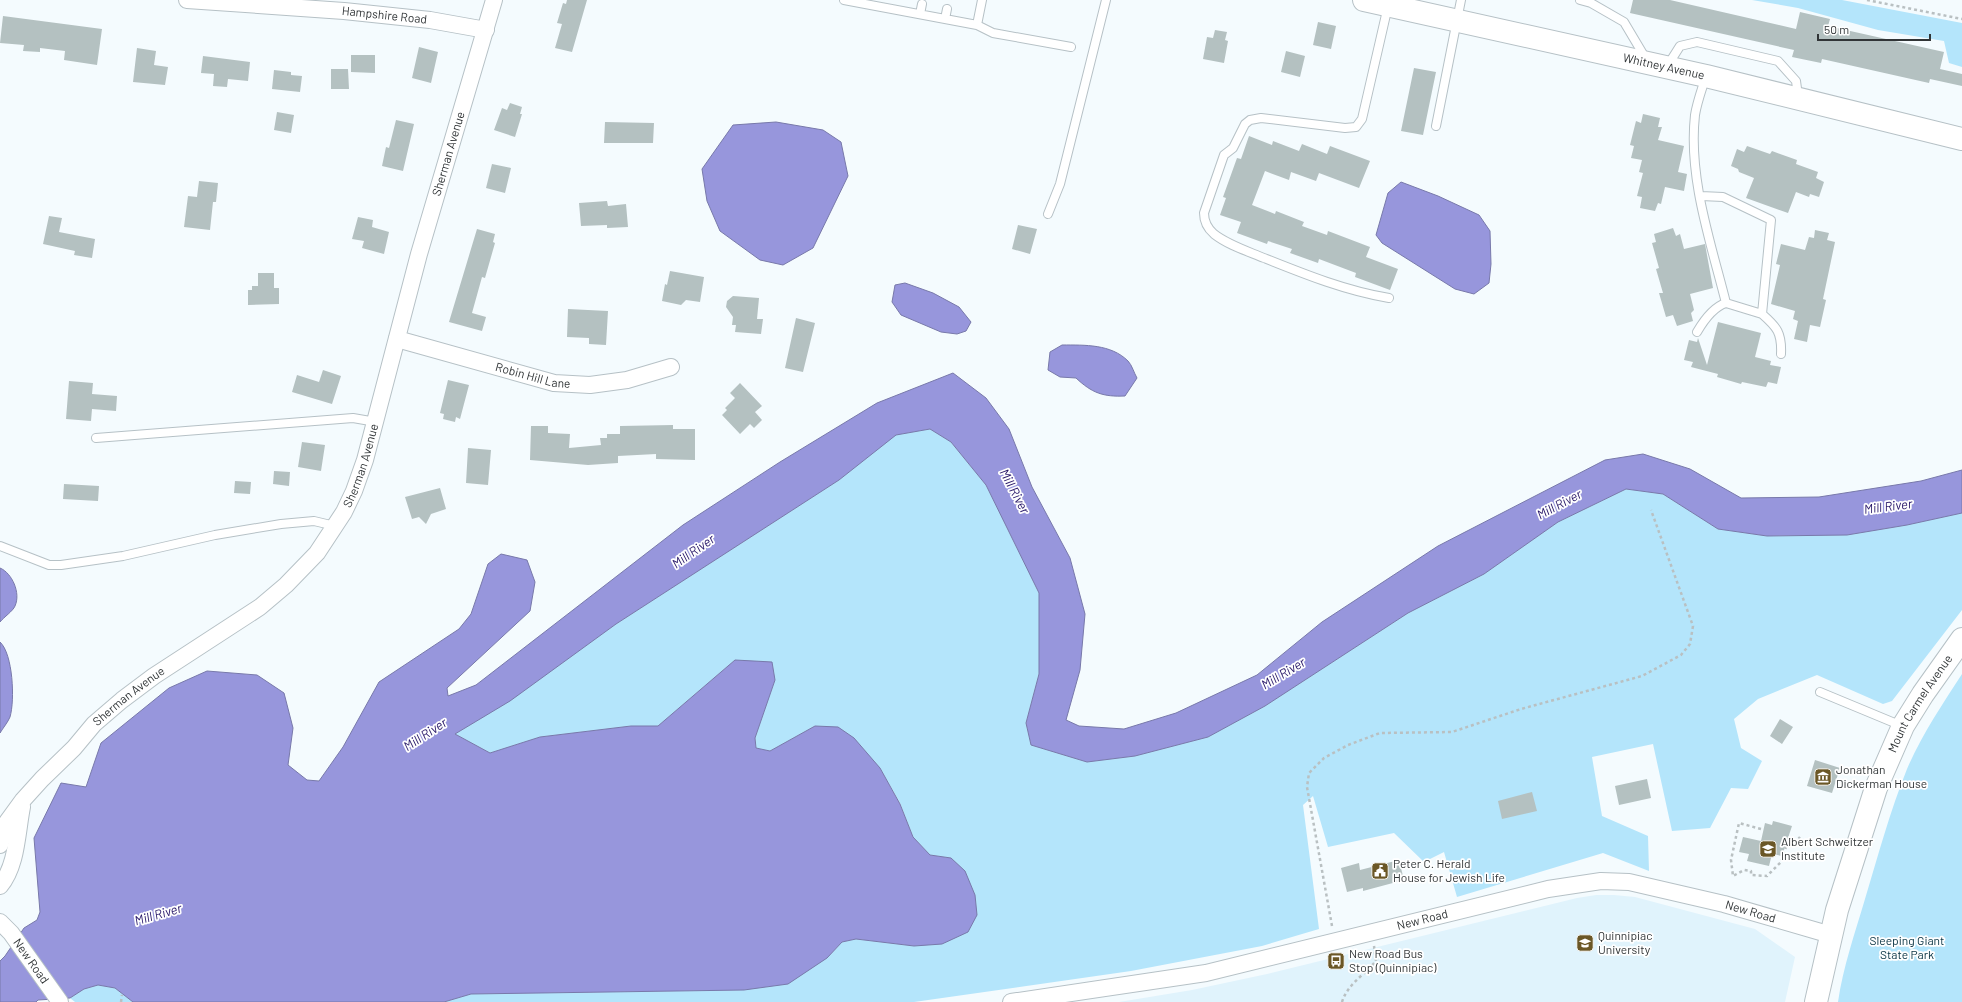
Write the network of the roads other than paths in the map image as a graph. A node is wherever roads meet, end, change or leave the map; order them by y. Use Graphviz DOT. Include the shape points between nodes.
graph roads {
  1 [pos="187,0"];
  2 [pos="494,0"];
  3 [pos="844,0"];
  4 [pos="982,0"];
  5 [pos="1106,0"];
  6 [pos="1364,0"];
  7 [pos="1580,0"];
  8 [pos="922,4"];
  9 [pos="1389,5"];
  10 [pos="947,9"];
  11 [pos="1459,10"];
  12 [pos="920,14"];
  13 [pos="945,19"];
  14 [pos="977,25"];
  15 [pos="486,30"];
  16 [pos="1071,47"];
  17 [pos="1658,66"];
  18 [pos="1706,76"];
  19 [pos="1798,98"];
  20 [pos="1436,126"];
  21 [pos="1962,139"];
  22 [pos="1700,196"];
  23 [pos="1048,214"];
  24 [pos="1389,298"];
  25 [pos="1726,303"];
  26 [pos="1762,314"];
  27 [pos="1697,332"];
  28 [pos="397,339"];
  29 [pos="1781,354"];
  30 [pos="671,367"];
  31 [pos="376,422"];
  32 [pos="96,438"];
  33 [pos="336,526"];
  34 [pos="0,546"];
  35 [pos="1962,639"];
  36 [pos="1820,692"];
  37 [pos="1903,726"];
  38 [pos="23,800"];
  39 [pos="0,845"];
  40 [pos="0,886"];
  41 [pos="5,927"];
  42 [pos="1831,934"];
  43 [pos="60,1002"];
  44 [pos="1011,1002"];
  45 [pos="1816,1002"];
  1 -- 15 [label="street, Hampshire Road" via="344,11 430,20"];
  2 -- 15 [label="street, Sherman Avenue"];
  3 -- 12 [label="lane"];
  4 -- 14 [label="lane"];
  5 -- 23 [label="lane" via="1060,184"];
  6 -- 9 [label="main road, Whitney Avenue"];
  7 -- 17 [label="lane" via="1591,3 1624,22"];
  8 -- 12 [label="lane"];
  9 -- 11 [label="main road, Whitney Avenue"];
  9 -- 24 [label="lane" via="1362,119 1356,127 1345,128 1261,118 1250,120 1245,124 1233,148 1224,156 1204,213 1204,221 1214,234 1234,246 1290,269 1364,294"];
  10 -- 13 [label="lane"];
  11 -- 17 [label="main road, Whitney Avenue"];
  11 -- 20 [label="lane"];
  12 -- 13 [label="lane"];
  13 -- 14 [label="lane"];
  14 -- 16 [label="lane" via="993,33"];
  15 -- 28 [label="street, Sherman Avenue" via="419,254"];
  17 -- 18 [label="main road, Whitney Avenue"];
  17 -- 19 [label="lane" via="1680,46 1704,43 1778,61 1796,81"];
  18 -- 19 [label="main road, Whitney Avenue"];
  18 -- 22 [label="lane" via="1695,114 1695,156"];
  19 -- 21 [label="main road, Whitney Avenue"];
  22 -- 25 [label="lane"];
  22 -- 26 [label="lane" via="1723,197 1771,220"];
  25 -- 26 [label="lane"];
  25 -- 27 [label="lane" via="1718,305"];
  26 -- 29 [label="lane" via="1776,326 1782,340"];
  28 -- 30 [label="street, Robin Hill Lane" via="554,383 590,386 627,380"];
  28 -- 31 [label="street, Sherman Avenue"];
  31 -- 32 [label="lane" via="353,418"];
  31 -- 33 [label="street, Sherman Avenue" via="354,491"];
  33 -- 34 [label="lane" via="314,521 281,524 61,565 49,564"];
  33 -- 38 [label="street, Sherman Avenue" via="317,553 286,585 260,607 122,700 94,724"];
  35 -- 37 [label="main road, Mount Carmel Avenue"];
  36 -- 37 [label="lane"];
  37 -- 42 [label="main road, Mount Carmel Avenue" via="1876,788"];
  38 -- 39 [label="street, Sherman Avenue" via="7,822"];
  38 -- 40 [label="street" via="13,861 9,874"];
  41 -- 43 [label="street, New Road"];
  42 -- 44 [label="street, New Road" via="1658,888 1629,882 1601,881 1548,889 1206,973"];
  42 -- 45 [label="main road, Mount Carmel Avenue"];
}
